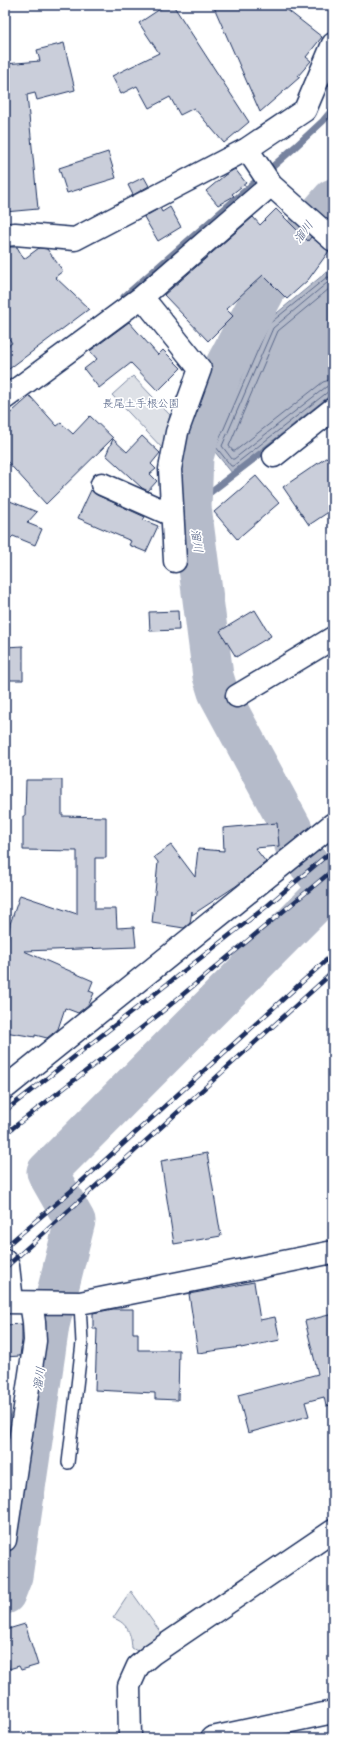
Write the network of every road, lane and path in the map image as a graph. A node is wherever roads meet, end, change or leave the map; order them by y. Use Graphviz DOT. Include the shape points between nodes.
graph roads {
  1 [pos="333,44"];
  2 [pos="252,156"];
  3 [pos="271,185"];
  4 [pos="5,235"];
  5 [pos="333,240"];
  6 [pos="142,297"];
  7 [pos="5,398"];
  8 [pos="333,409"];
  9 [pos="274,456"];
  10 [pos="102,484"];
  11 [pos="172,516"];
  12 [pos="175,561"];
  13 [pos="333,638"];
  14 [pos="237,696"];
  15 [pos="333,824"];
  16 [pos="5,1088"];
  17 [pos="333,1252"];
  18 [pos="5,1261"];
  19 [pos="38,1303"];
  20 [pos="68,1463"];
  21 [pos="333,1531"];
  22 [pos="5,1540"];
  23 [pos="333,1712"];
  24 [pos="130,1738"];
  25 [pos="212,1738"];
  1 -- 2 [label="street" via="305,110"];
  2 -- 3 [label="street"];
  2 -- 4 [label="street" via="76,239"];
  3 -- 5 [label="street"];
  3 -- 6 [label="street"];
  6 -- 7 [label="street"];
  6 -- 11 [label="street" via="200,369 176,439 170,469"];
  8 -- 9 [label="street"];
  10 -- 11 [label="street"];
  11 -- 12 [label="street"];
  13 -- 14 [label="street"];
  15 -- 16 [label="street"];
  17 -- 19 [label="street"];
  18 -- 19 [label="street"];
  19 -- 20 [label="lane" via="82,1343"];
  19 -- 22 [label="street" via="34,1322 35,1342"];
  21 -- 24 [label="street" via="138,1666 129,1686"];
  23 -- 25 [label="street"];
}
